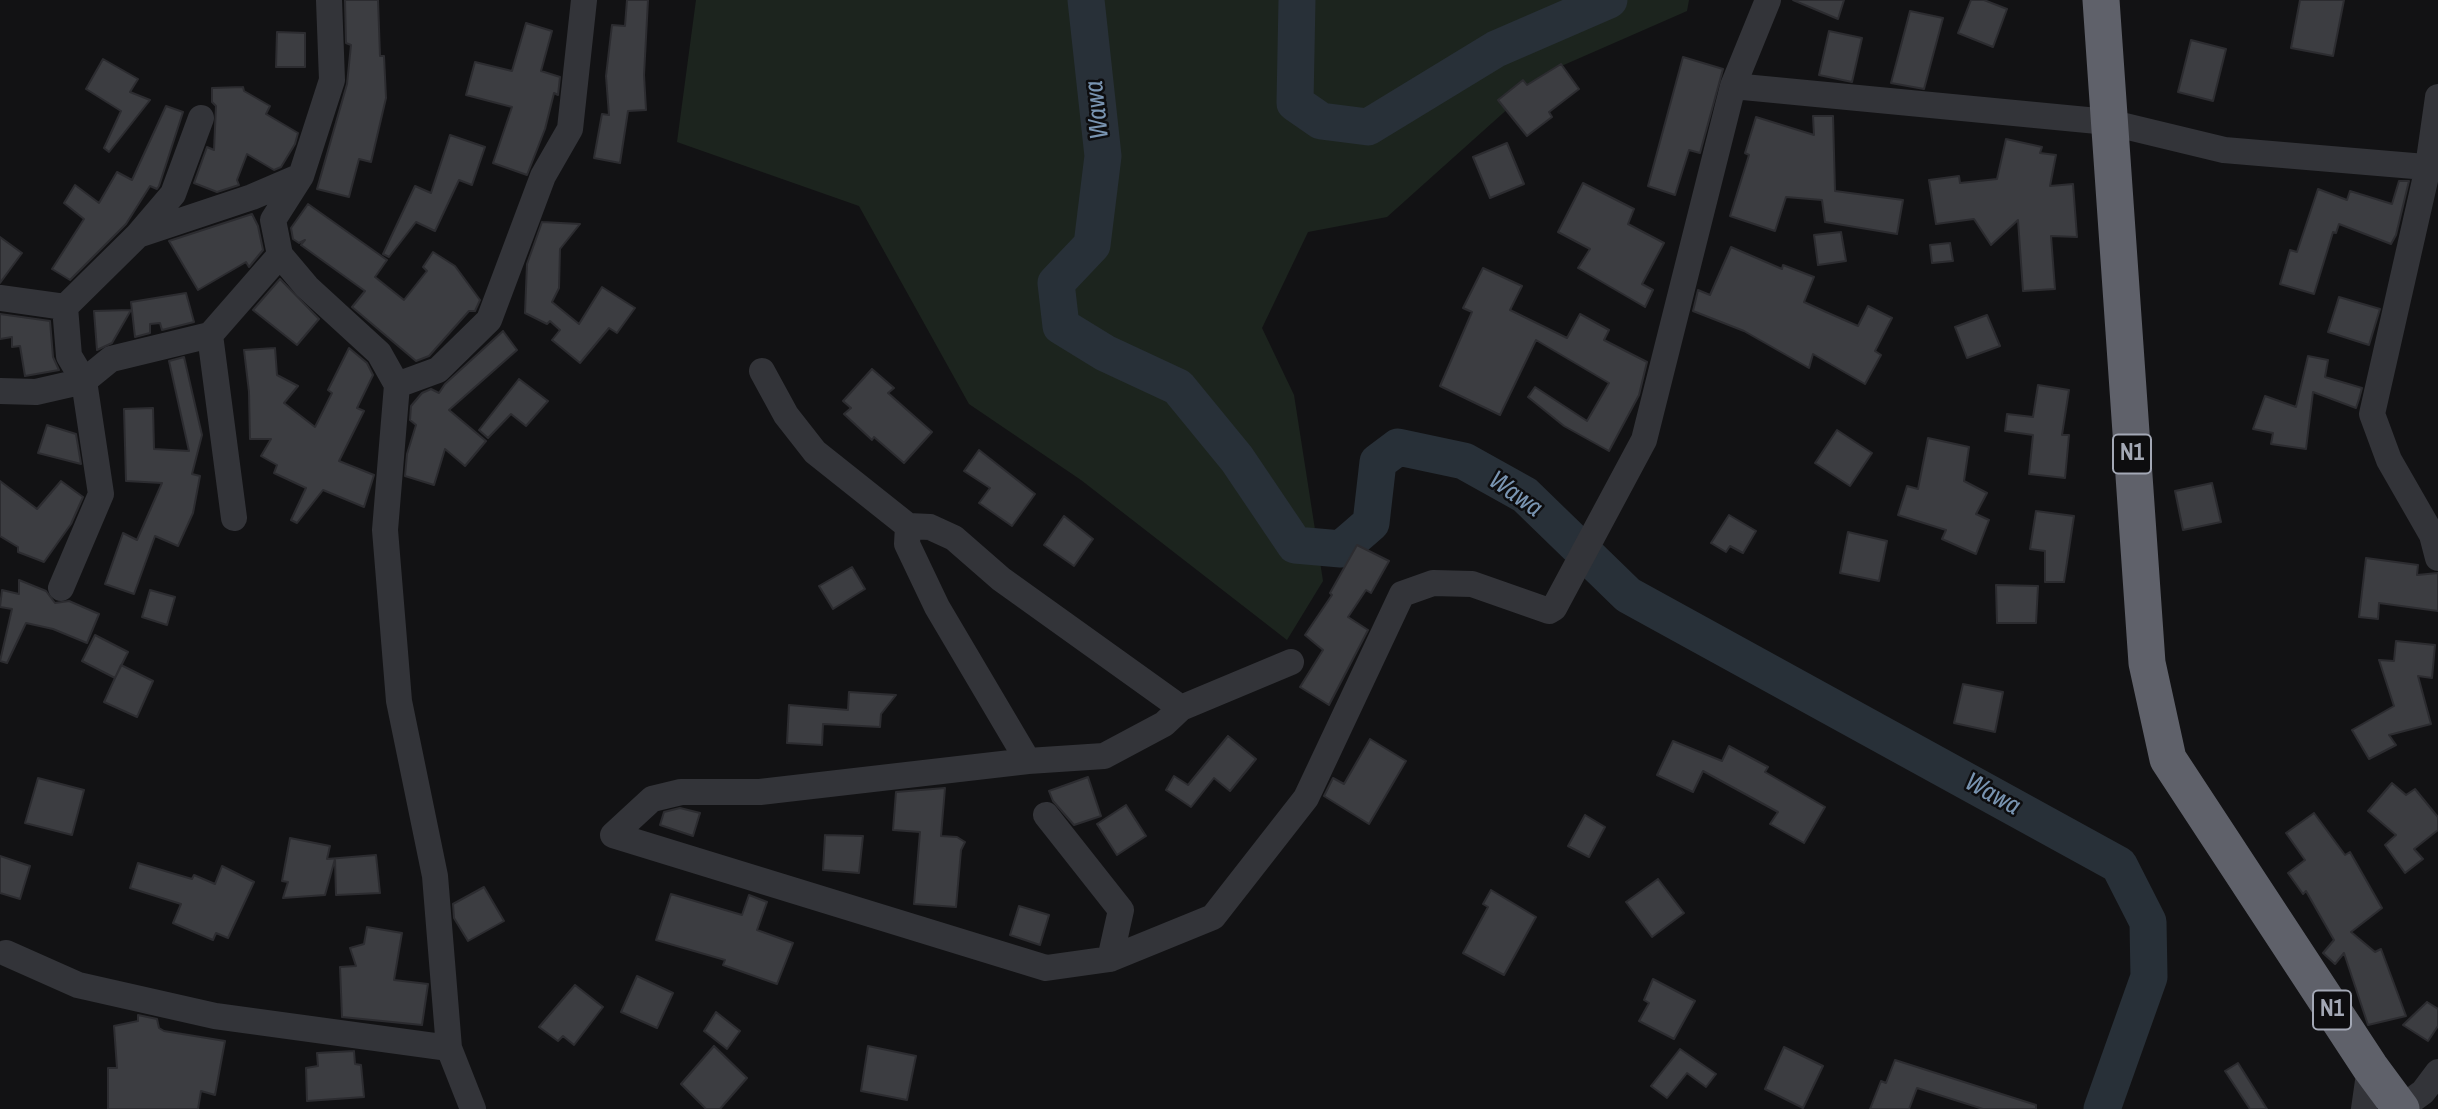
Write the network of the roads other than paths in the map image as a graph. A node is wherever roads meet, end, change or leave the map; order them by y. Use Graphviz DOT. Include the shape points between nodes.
graph roads {
  1 [pos="329,0"];
  2 [pos="584,0"];
  3 [pos="1768,0"];
  4 [pos="2103,2"];
  5 [pos="1733,86"];
  6 [pos="2438,97"];
  7 [pos="201,118"];
  8 [pos="2108,122"];
  9 [pos="2433,168"];
  10 [pos="302,176"];
  11 [pos="138,235"];
  12 [pos="280,255"];
  13 [pos="0,298"];
  14 [pos="65,307"];
  15 [pos="210,335"];
  16 [pos="762,371"];
  17 [pos="84,381"];
  18 [pos="397,385"];
  19 [pos="0,390"];
  20 [pos="234,518"];
  21 [pos="908,526"];
  22 [pos="2438,558"];
  23 [pos="61,588"];
  24 [pos="1291,662"];
  25 [pos="1181,708"];
  26 [pos="1028,761"];
  27 [pos="1046,815"];
  28 [pos="6,953"];
  29 [pos="1110,959"];
  30 [pos="449,1048"];
  31 [pos="2370,1068"];
  32 [pos="2438,1072"];
  33 [pos="474,1109"];
  34 [pos="2364,1109"];
  35 [pos="2401,1109"];
  1 -- 10 [label="street" via="331,80"];
  2 -- 18 [label="street" via="570,129 542,176 489,320 439,370"];
  3 -- 5 [label="street"];
  4 -- 8 [label="highway, N1"];
  5 -- 8 [label="street"];
  5 -- 29 [label="street" via="1644,440 1549,611 1472,584 1433,583 1402,594 1306,798 1213,917"];
  6 -- 9 [label="street"];
  7 -- 11 [label="street" via="173,194"];
  8 -- 9 [label="street" via="2224,150"];
  8 -- 31 [label="highway, N1" via="2147,663 2168,759"];
  9 -- 22 [label="street" via="2372,414 2389,460 2432,535"];
  10 -- 11 [label="street"];
  10 -- 12 [label="street" via="273,220"];
  11 -- 14 [label="street"];
  12 -- 15 [label="street"];
  12 -- 18 [label="street" via="307,287 379,353"];
  13 -- 14 [label="street"];
  14 -- 17 [label="street" via="69,356"];
  15 -- 17 [label="street" via="111,359"];
  15 -- 20 [label="street"];
  16 -- 21 [label="street" via="786,415 815,452"];
  17 -- 19 [label="street" via="36,392"];
  17 -- 23 [label="street" via="101,494"];
  18 -- 30 [label="street" via="385,530 399,701 435,876"];
  21 -- 25 [label="street" via="930,527 954,538 1001,579"];
  21 -- 26 [label="street" via="907,544 937,607"];
  24 -- 25 [label="street"];
  25 -- 26 [label="street" via="1164,724 1104,756"];
  26 -- 29 [label="street" via="760,792 681,792 652,799 613,835 1046,968"];
  27 -- 29 [label="street" via="1121,910"];
  28 -- 30 [label="street" via="78,985 215,1016"];
  30 -- 33 [label="street"];
  31 -- 34 [label="street"];
  31 -- 35 [label="highway, N1"];
  32 -- 35 [label="street" via="2423,1092"];
}
